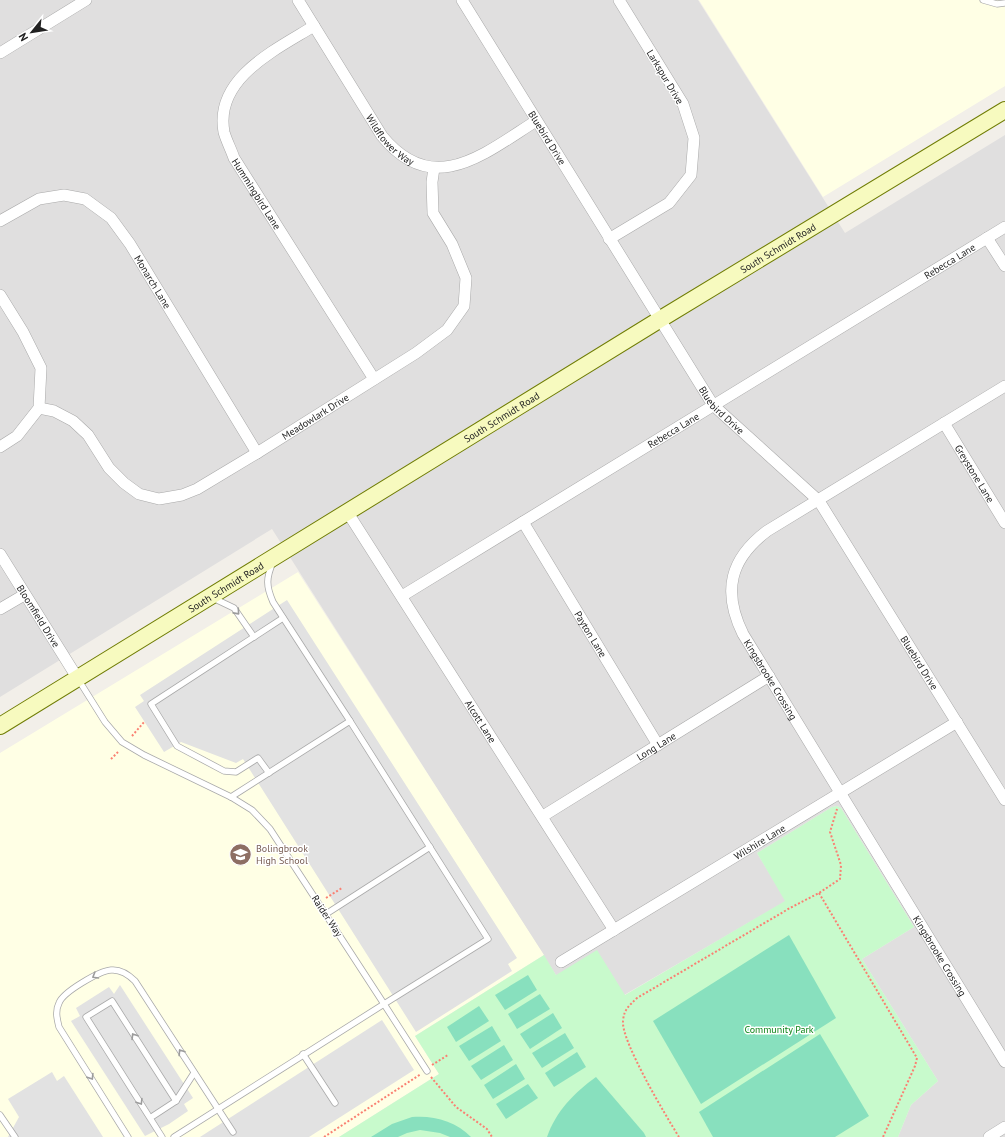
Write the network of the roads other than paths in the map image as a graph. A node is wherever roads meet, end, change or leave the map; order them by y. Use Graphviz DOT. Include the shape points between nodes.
graph roads {
  1 [pos="86,0"];
  2 [pos="298,0"];
  3 [pos="462,0"];
  4 [pos="619,0"];
  5 [pos="983,0"];
  6 [pos="1005,3"];
  7 [pos="314,26"];
  8 [pos="0,53"];
  9 [pos="1005,110"];
  10 [pos="536,121"];
  11 [pos="434,168"];
  12 [pos="0,221"];
  13 [pos="1005,227"];
  14 [pos="987,238"];
  15 [pos="609,239"];
  16 [pos="1005,266"];
  17 [pos="0,295"];
  18 [pos="659,320"];
  19 [pos="374,379"];
  20 [pos="1005,386"];
  21 [pos="713,406"];
  22 [pos="39,408"];
  23 [pos="944,424"];
  24 [pos="0,447"];
  25 [pos="257,453"];
  26 [pos="819,500"];
  27 [pos="348,513"];
  28 [pos="523,522"];
  29 [pos="1005,523"];
  30 [pos="0,554"];
  31 [pos="275,558"];
  32 [pos="24,595"];
  33 [pos="402,596"];
  34 [pos="211,597"];
  35 [pos="0,609"];
  36 [pos="283,618"];
  37 [pos="254,637"];
  38 [pos="769,676"];
  39 [pos="78,679"];
  40 [pos="350,721"];
  41 [pos="957,722"];
  42 [pos="0,726"];
  43 [pos="658,745"];
  44 [pos="269,773"];
  45 [pos="840,792"];
  46 [pos="231,797"];
  47 [pos="1005,800"];
  48 [pos="543,816"];
  49 [pos="430,847"];
  50 [pos="326,914"];
  51 [pos="614,930"];
  52 [pos="561,962"];
  53 [pos="384,1004"];
  54 [pos="303,1054"];
  55 [pos="1005,1062"];
  56 [pos="427,1071"];
  57 [pos="194,1073"];
  58 [pos="176,1101"];
  59 [pos="335,1103"];
  60 [pos="218,1109"];
  61 [pos="0,1114"];
  62 [pos="150,1118"];
  63 [pos="1005,1127"];
  64 [pos="232,1132"];
  65 [pos="15,1137"];
  66 [pos="128,1137"];
  67 [pos="162,1137"];
  68 [pos="174,1137"];
  69 [pos="989,1137"];
  1 -- 8 [label="street"];
  2 -- 7 [label="street, Wildflower Way"];
  3 -- 10 [label="street, Bluebird Drive"];
  4 -- 15 [label="street, Larkspur Drive" via="682,104 694,138 691,174 669,203"];
  5 -- 6 [label="lane" via="997,4"];
  7 -- 11 [label="street, Wildflower Way" via="388,143 406,158"];
  7 -- 19 [label="street, Hummingbird Lane" via="259,59 237,82 225,106 224,131 234,158"];
  9 -- 18 [label="street, South Schmidt Road"];
  10 -- 11 [label="street, Wildflower Way" via="475,159 456,166"];
  10 -- 15 [label="street, Bluebird Drive"];
  11 -- 19 [label="street, Meadowlark Drive" via="433,213 452,244 466,278 464,306 447,330"];
  12 -- 25 [label="street, Monarch Lane" via="39,199 64,195 85,199 111,218 130,244"];
  13 -- 14 [label="street, Rebecca Lane"];
  14 -- 16 [label="street"];
  14 -- 21 [label="street, Rebecca Lane"];
  15 -- 18 [label="street, Bluebird Drive"];
  17 -- 22 [label="street" via="24,332 41,368"];
  18 -- 21 [label="street, Bluebird Drive"];
  18 -- 27 [label="street, South Schmidt Road"];
  19 -- 25 [label="street, Meadowlark Drive"];
  20 -- 23 [label="street, Kingsbrooke Crossing"];
  21 -- 26 [label="street, Bluebird Drive"];
  21 -- 28 [label="street, Rebecca Lane"];
  22 -- 24 [label="street" via="17,436"];
  22 -- 25 [label="street, Meadowlark Drive" via="54,411 73,421 88,435 108,468 124,483 139,494 159,499 198,489"];
  23 -- 26 [label="street, Kingsbrooke Crossing"];
  23 -- 29 [label="street, Greystone Lane"];
  26 -- 38 [label="street, Kingsbrooke Crossing" via="756,540 739,560 732,578 731,595 737,622"];
  26 -- 41 [label="street, Bluebird Drive"];
  27 -- 31 [label="street, South Schmidt Road"];
  27 -- 33 [label="street, Alcott Lane"];
  28 -- 33 [label="street, Rebecca Lane"];
  28 -- 43 [label="street, Payton Lane"];
  30 -- 32 [label="street, Bloomfield Drive"];
  31 -- 34 [label="street, South Schmidt Road"];
  31 -- 36 [label="lane" via="269,571 267,589"];
  32 -- 35 [label="street"];
  32 -- 39 [label="street, Bloomfield Drive"];
  33 -- 48 [label="street, Alcott Lane"];
  34 -- 37 [label="lane, one-way" via="234,608"];
  34 -- 39 [label="street, South Schmidt Road"];
  36 -- 37 [label="lane"];
  36 -- 40 [label="lane"];
  37 -- 44 [label="lane" via="151,704 177,746 224,771 236,772 258,758"];
  38 -- 43 [label="street, Long Lane"];
  38 -- 45 [label="street, Kingsbrooke Crossing"];
  39 -- 42 [label="street, South Schmidt Road"];
  39 -- 46 [label="lane, Raider Way" via="105,722 122,742"];
  40 -- 44 [label="lane"];
  40 -- 49 [label="lane"];
  41 -- 45 [label="street, Wilshire Lane"];
  41 -- 47 [label="street, Bluebird Drive"];
  43 -- 48 [label="street, Long Lane"];
  44 -- 46 [label="lane"];
  45 -- 51 [label="street, Wilshire Lane"];
  45 -- 55 [label="street, Kingsbrooke Crossing"];
  46 -- 50 [label="lane, Raider Way" via="252,810 270,829"];
  48 -- 51 [label="street, Alcott Lane"];
  49 -- 50 [label="lane"];
  49 -- 53 [label="lane" via="488,939"];
  50 -- 53 [label="lane, Raider Way"];
  51 -- 52 [label="street, Wilshire Lane"];
  53 -- 54 [label="lane"];
  53 -- 56 [label="lane, Raider Way"];
  54 -- 59 [label="lane"];
  54 -- 60 [label="lane"];
  57 -- 58 [label="lane"];
  57 -- 60 [label="lane"];
  57 -- 66 [label="lane, one-way" via="128,974 110,970 100,973 64,995 56,1010 59,1027"];
  58 -- 62 [label="lane"];
  58 -- 62 [label="lane, one-way" via="112,1001 86,1017"];
  60 -- 64 [label="lane"];
  60 -- 68 [label="lane"];
  61 -- 65 [label="lane"];
  62 -- 67 [label="lane"];
  63 -- 69 [label="street"];
}
